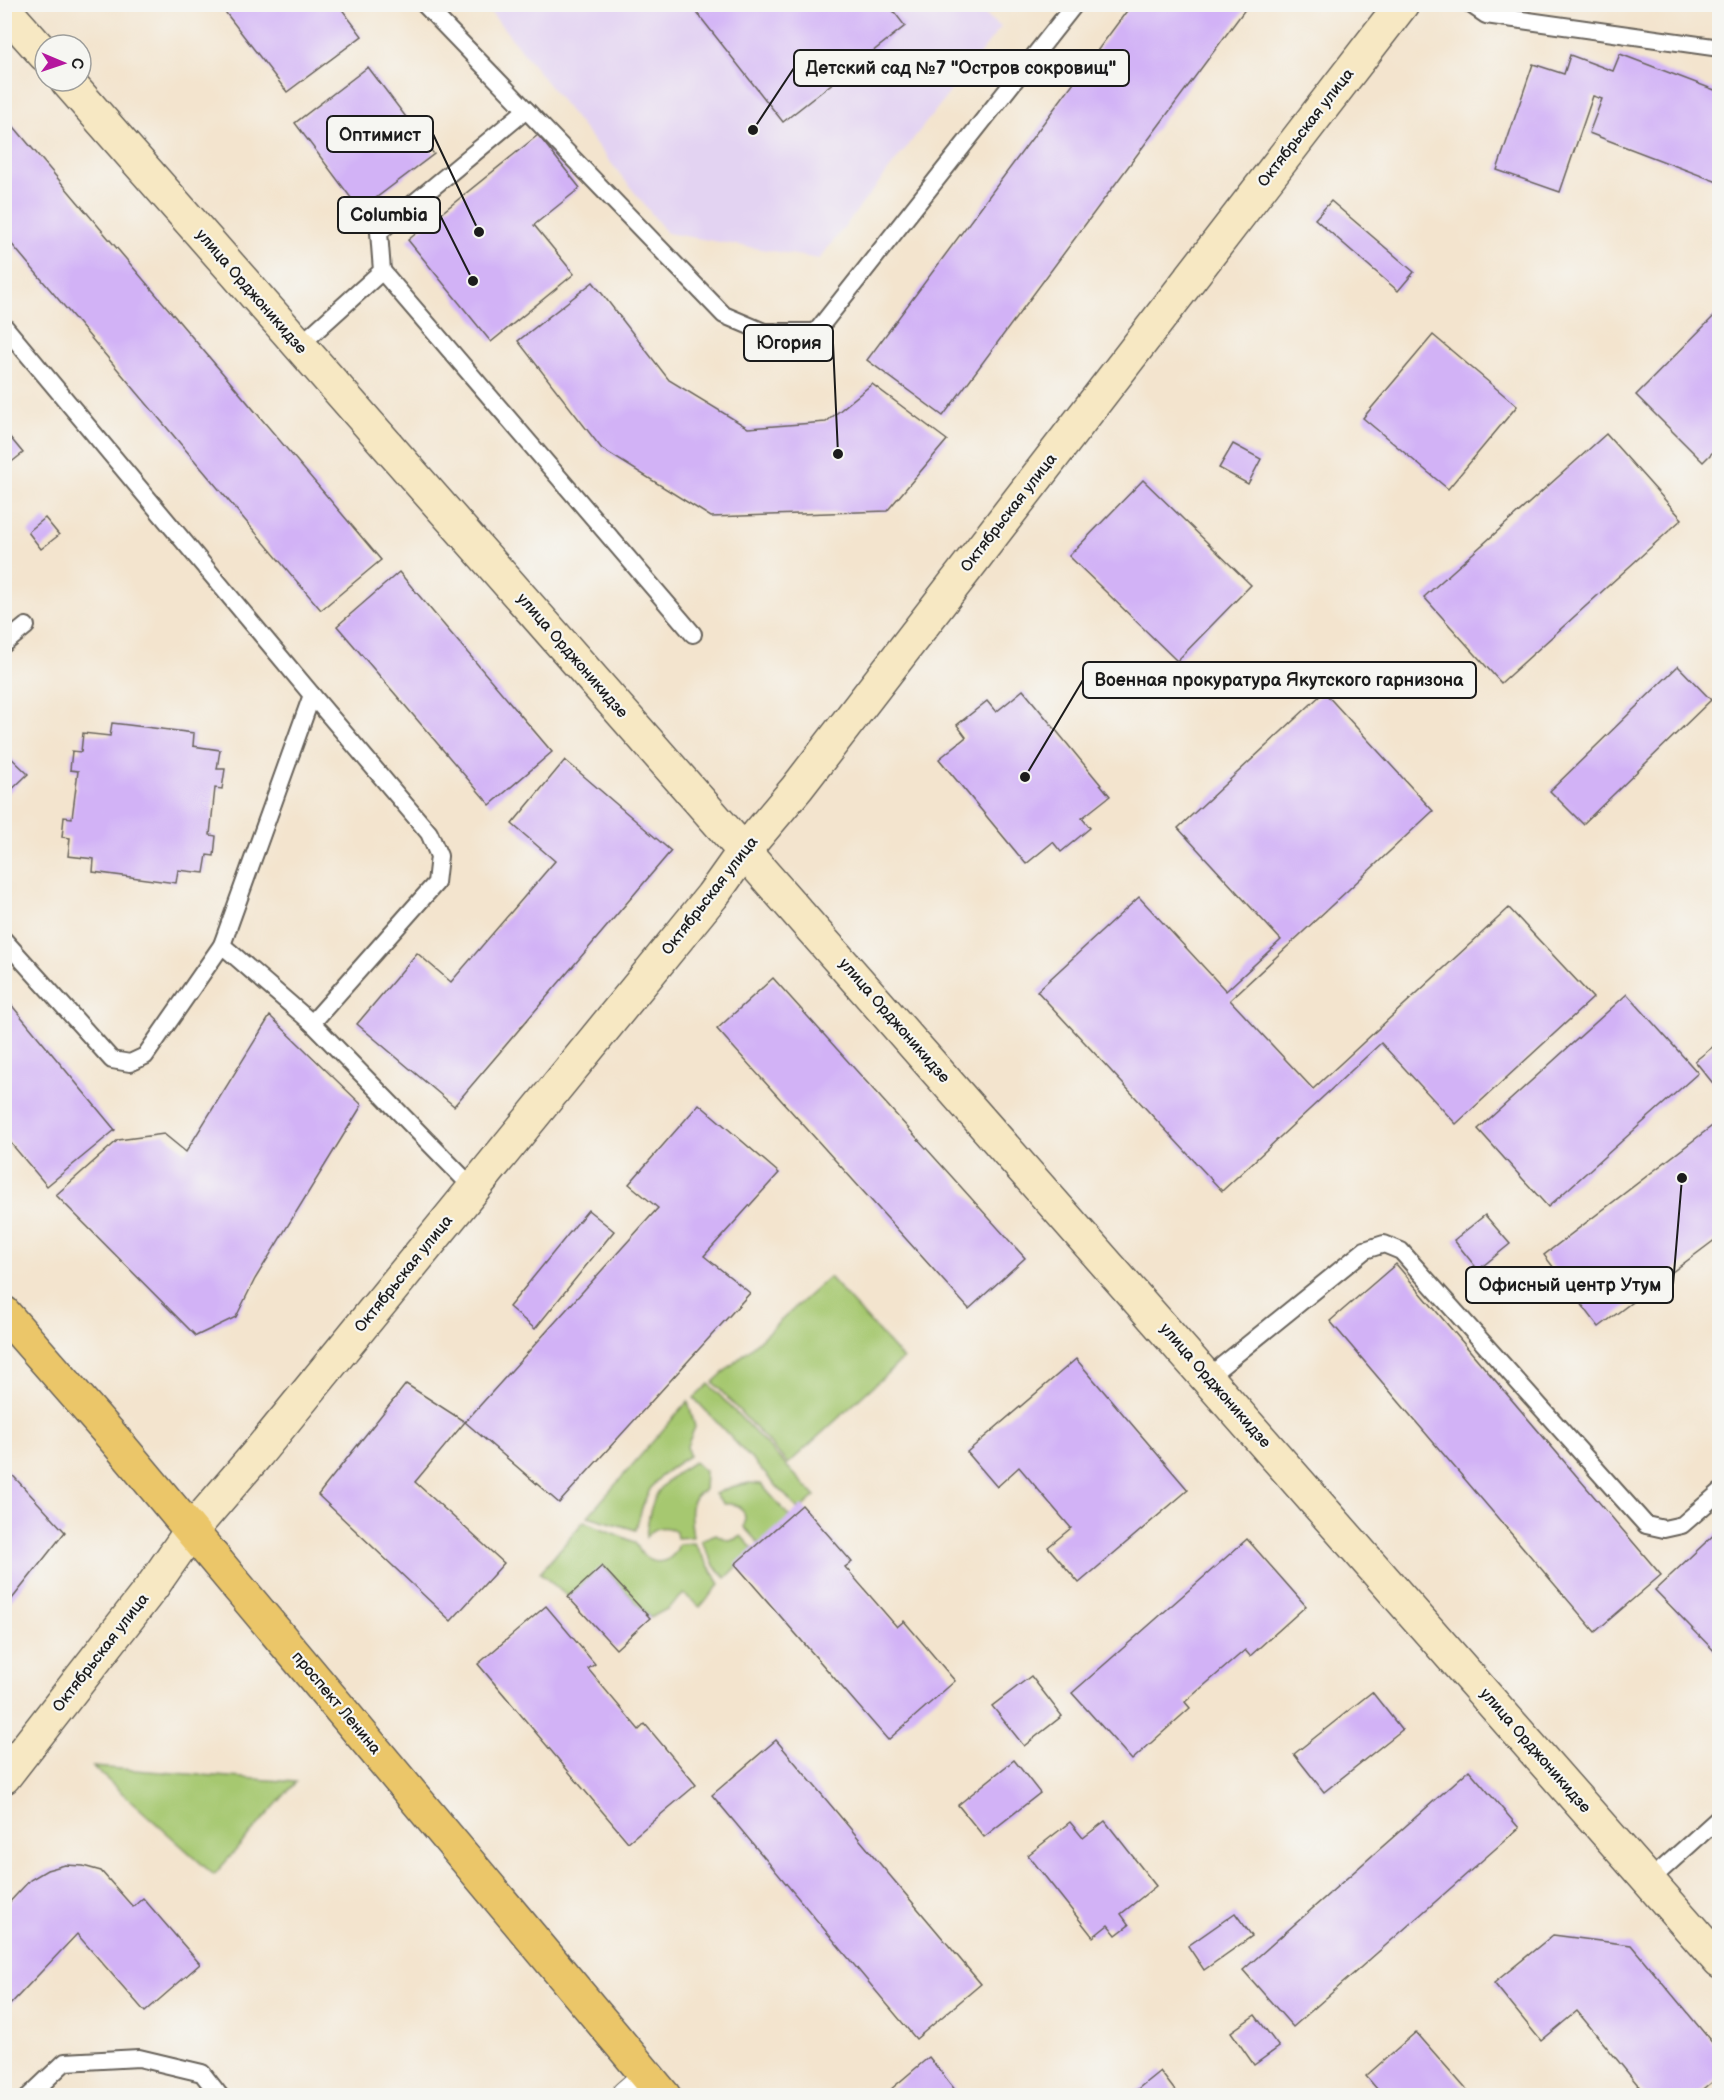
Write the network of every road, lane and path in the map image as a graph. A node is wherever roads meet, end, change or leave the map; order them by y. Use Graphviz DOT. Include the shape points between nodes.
graph roads {
  1 [pos="423,4"];
  2 [pos="1076,4"];
  3 [pos="1402,4"];
  4 [pos="1470,4"];
  5 [pos="4,9"];
  6 [pos="33,42"];
  7 [pos="1719,48"];
  8 [pos="78,93"];
  9 [pos="526,110"];
  10 [pos="382,271"];
  11 [pos="4,327"];
  12 [pos="299,346"];
  13 [pos="26,626"];
  14 [pos="693,634"];
  15 [pos="4,644"];
  16 [pos="312,695"];
  17 [pos="744,851"];
  18 [pos="4,940"];
  19 [pos="222,945"];
  20 [pos="312,1023"];
  21 [pos="474,1189"];
  22 [pos="4,1313"];
  23 [pos="1208,1377"];
  24 [pos="1719,1492"];
  25 [pos="191,1531"];
  26 [pos="4,1777"];
  27 [pos="1719,1817"];
  28 [pos="1649,1881"];
  29 [pos="1719,1962"];
  30 [pos="647,2090"];
  31 [pos="29,2096"];
  32 [pos="220,2096"];
  1 -- 9 [label="lane"];
  2 -- 9 [label="lane" via="816,332 764,332 724,315"];
  3 -- 17 [label="street, Октябрьская улица" via="797,788"];
  4 -- 7 [label="lane" via="1486,15"];
  5 -- 6 [label="street"];
  8 -- 12 [label="street, улица Орджоникидзе"];
  9 -- 10 [label="lane" via="379,232"];
  10 -- 12 [label="lane"];
  10 -- 14 [label="lane"];
  11 -- 16 [label="lane"];
  12 -- 17 [label="street, улица Орджоникидзе"];
  13 -- 15 [label="lane"];
  16 -- 19 [label="lane"];
  16 -- 20 [label="lane" via="429,832 439,856 436,883"];
  17 -- 21 [label="street, Октябрьская улица" via="712,896"];
  17 -- 23 [label="street, улица Орджоникидзе"];
  18 -- 19 [label="lane" via="112,1060 130,1063 145,1056"];
  19 -- 20 [label="lane"];
  20 -- 21 [label="lane"];
  21 -- 25 [label="street, Октябрьская улица"];
  22 -- 25 [label="main road, проспект Ленина"];
  23 -- 24 [label="lane" via="1365,1250 1384,1244 1401,1251 1646,1526 1664,1529 1682,1525"];
  23 -- 28 [label="street, улица Орджоникидзе"];
  25 -- 26 [label="street, Октябрьская улица"];
  25 -- 30 [label="main road, проспект Ленина"];
  27 -- 28 [label="lane"];
  28 -- 29 [label="street, улица Орджоникидзе"];
  31 -- 32 [label="lane" via="65,2062 139,2058 202,2073"];
}
